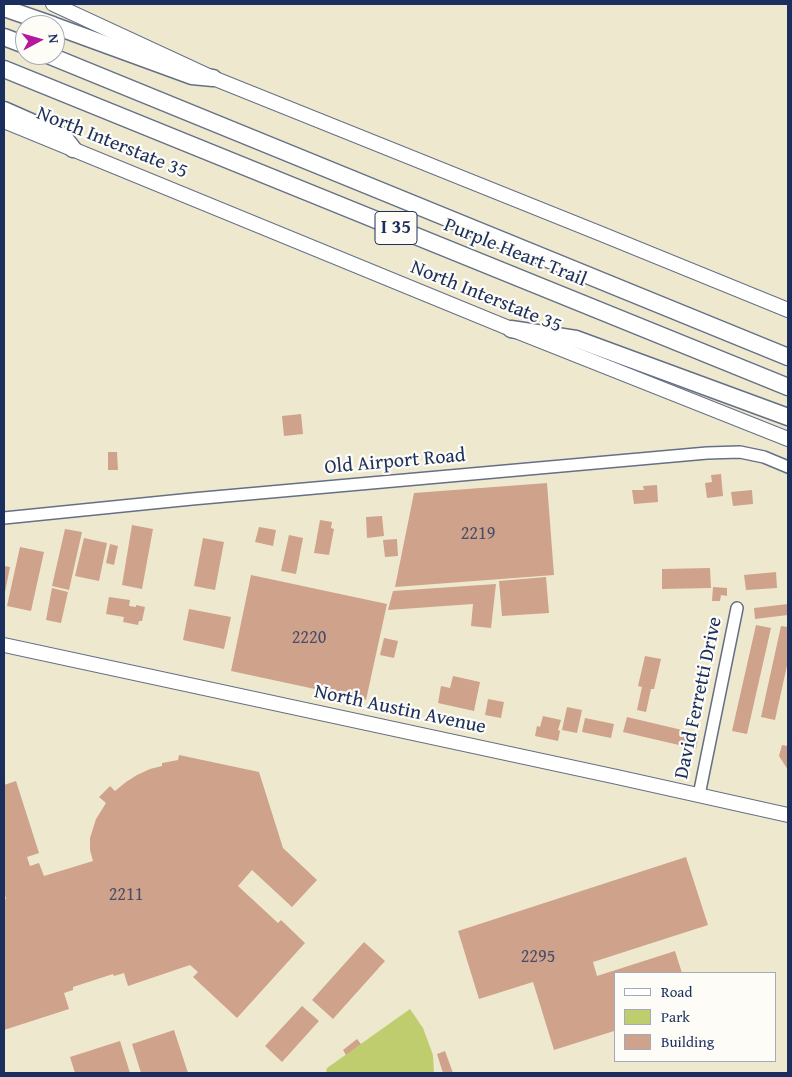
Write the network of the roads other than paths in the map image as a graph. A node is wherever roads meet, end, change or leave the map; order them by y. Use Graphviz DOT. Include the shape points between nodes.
graph roads {
  1 [pos="53,4"];
  2 [pos="4,8"];
  3 [pos="25,15"];
  4 [pos="65,29"];
  5 [pos="65,62"];
  6 [pos="4,68"];
  7 [pos="213,78"];
  8 [pos="4,110"];
  9 [pos="4,121"];
  10 [pos="73,149"];
  11 [pos="788,310"];
  12 [pos="511,329"];
  13 [pos="788,357"];
  14 [pos="788,387"];
  15 [pos="788,417"];
  16 [pos="788,440"];
  17 [pos="788,467"];
  18 [pos="4,518"];
  19 [pos="737,608"];
  20 [pos="4,645"];
  21 [pos="698,795"];
  22 [pos="788,815"];
  1 -- 7 [label="main road"];
  2 -- 3 [label="highway"];
  4 -- 7 [label="highway" via="192,76"];
  5 -- 13 [label="highway, Purple Heart Trail / I 35"];
  6 -- 14 [label="highway, Purple Heart Trail / I 35"];
  7 -- 11 [label="main road"];
  8 -- 10 [label="highway" via="63,136"];
  9 -- 10 [label="main road, North Interstate 35"];
  10 -- 12 [label="main road, North Interstate 35"];
  12 -- 15 [label="highway" via="576,339"];
  12 -- 16 [label="main road, North Interstate 35"];
  17 -- 18 [label="street, Old Airport Road" via="740,452 707,453"];
  19 -- 21 [label="street, David Ferretti Drive"];
  20 -- 21 [label="main road, North Austin Avenue"];
  21 -- 22 [label="main road, North Austin Avenue"];
}
